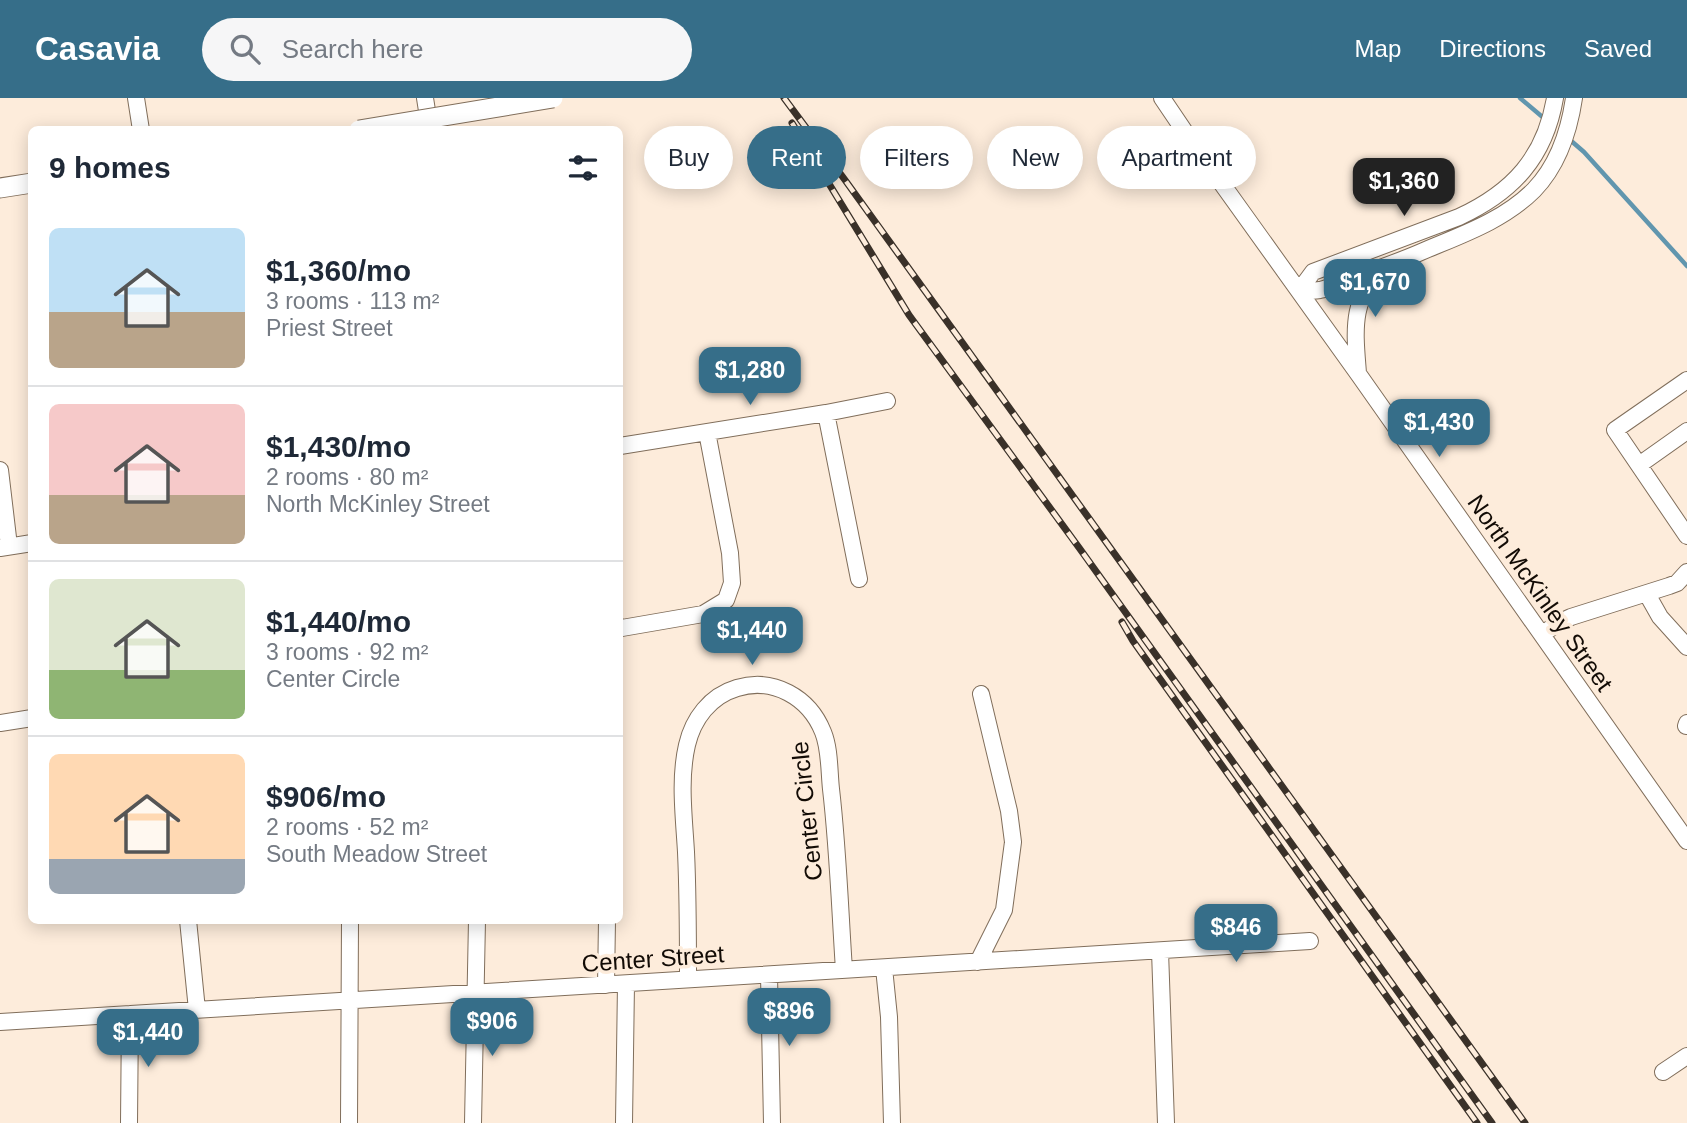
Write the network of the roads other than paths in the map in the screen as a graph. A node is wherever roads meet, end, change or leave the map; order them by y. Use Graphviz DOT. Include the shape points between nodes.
graph roads {
  1 [pos="136,98"];
  2 [pos="425,98"];
  3 [pos="553,98"];
  4 [pos="1162,98"];
  5 [pos="1555,98"];
  6 [pos="1574,98"];
  7 [pos="140,126"];
  8 [pos="383,126"];
  9 [pos="429,126"];
  10 [pos="28,184"];
  11 [pos="0,188"];
  12 [pos="1396,262"];
  13 [pos="1299,292"];
  14 [pos="1359,375"];
  15 [pos="1687,380"];
  16 [pos="887,401"];
  17 [pos="826,413"];
  18 [pos="1687,431"];
  19 [pos="707,432"];
  20 [pos="623,446"];
  21 [pos="1639,465"];
  22 [pos="0,470"];
  23 [pos="1680,511"];
  24 [pos="1687,536"];
  25 [pos="28,544"];
  26 [pos="5,547"];
  27 [pos="1687,572"];
  28 [pos="859,579"];
  29 [pos="1647,594"];
  30 [pos="623,628"];
  31 [pos="1542,635"];
  32 [pos="1687,647"];
  33 [pos="981,694"];
  34 [pos="28,719"];
  35 [pos="0,723"];
  36 [pos="1687,841"];
  37 [pos="188,924"];
  38 [pos="350,924"];
  39 [pos="477,924"];
  40 [pos="607,924"];
  41 [pos="1310,941"];
  42 [pos="1160,951"];
  43 [pos="978,962"];
  44 [pos="884,968"];
  45 [pos="844,970"];
  46 [pos="769,975"];
  47 [pos="688,979"];
  48 [pos="626,984"];
  49 [pos="606,985"];
  50 [pos="475,993"];
  51 [pos="349,1000"];
  52 [pos="197,1010"];
  53 [pos="130,1014"];
  54 [pos="0,1022"];
  55 [pos="1687,1056"];
  56 [pos="1663,1072"];
  57 [pos="129,1123"];
  58 [pos="349,1123"];
  59 [pos="473,1123"];
  60 [pos="624,1123"];
  61 [pos="772,1123"];
  62 [pos="892,1123"];
  63 [pos="1166,1123"];
  1 -- 7 [label="street"];
  2 -- 9 [label="street"];
  3 -- 8 [label="main road, bridge"];
  4 -- 13 [label="street, North McKinley Street"];
  5 -- 13 [label="street" via="1548,129 1534,158 1510,186 1478,209 1313,272"];
  6 -- 12 [label="street" via="1559,153 1549,172 1520,203 1482,226"];
  10 -- 11 [label="main road"];
  12 -- 13 [label="street" via="1322,289"];
  12 -- 14 [label="street" via="1370,284 1357,311"];
  13 -- 14 [label="street, North McKinley Street"];
  14 -- 31 [label="street, North McKinley Street"];
  15 -- 21 [label="street" via="1615,430"];
  16 -- 17 [label="street"];
  17 -- 19 [label="street"];
  17 -- 28 [label="street"];
  18 -- 21 [label="street"];
  19 -- 20 [label="street"];
  19 -- 30 [label="street" via="730,553 732,583 726,600 703,614"];
  21 -- 23 [label="street"];
  22 -- 26 [label="street"];
  23 -- 24 [label="street"];
  25 -- 26 [label="street"];
  27 -- 29 [label="street" via="1677,583"];
  29 -- 31 [label="street" via="1571,617"];
  29 -- 32 [label="street"];
  31 -- 36 [label="street, North McKinley Street"];
  33 -- 43 [label="street" via="1013,842 1004,910"];
  34 -- 35 [label="street"];
  37 -- 52 [label="street"];
  38 -- 51 [label="street"];
  39 -- 50 [label="street"];
  40 -- 49 [label="street"];
  41 -- 42 [label="street, Center Street"];
  42 -- 43 [label="street, Center Street"];
  42 -- 63 [label="street"];
  43 -- 44 [label="street, Center Street"];
  44 -- 45 [label="street, Center Street"];
  44 -- 62 [label="street"];
  45 -- 46 [label="street, Center Street"];
  45 -- 47 [label="street, Center Circle" via="824,734 797,698 769,685 754,685 727,691 705,708 686,747"];
  46 -- 47 [label="street, Center Street"];
  46 -- 61 [label="street"];
  47 -- 48 [label="street, Center Street"];
  48 -- 49 [label="street, Center Street"];
  48 -- 60 [label="street"];
  49 -- 50 [label="street, Center Street"];
  50 -- 51 [label="street, Center Street"];
  50 -- 59 [label="street"];
  51 -- 52 [label="street, Center Street"];
  51 -- 58 [label="street"];
  52 -- 53 [label="street, Center Street"];
  53 -- 54 [label="street, Center Street"];
  53 -- 57 [label="street"];
  55 -- 56 [label="street"];
}
